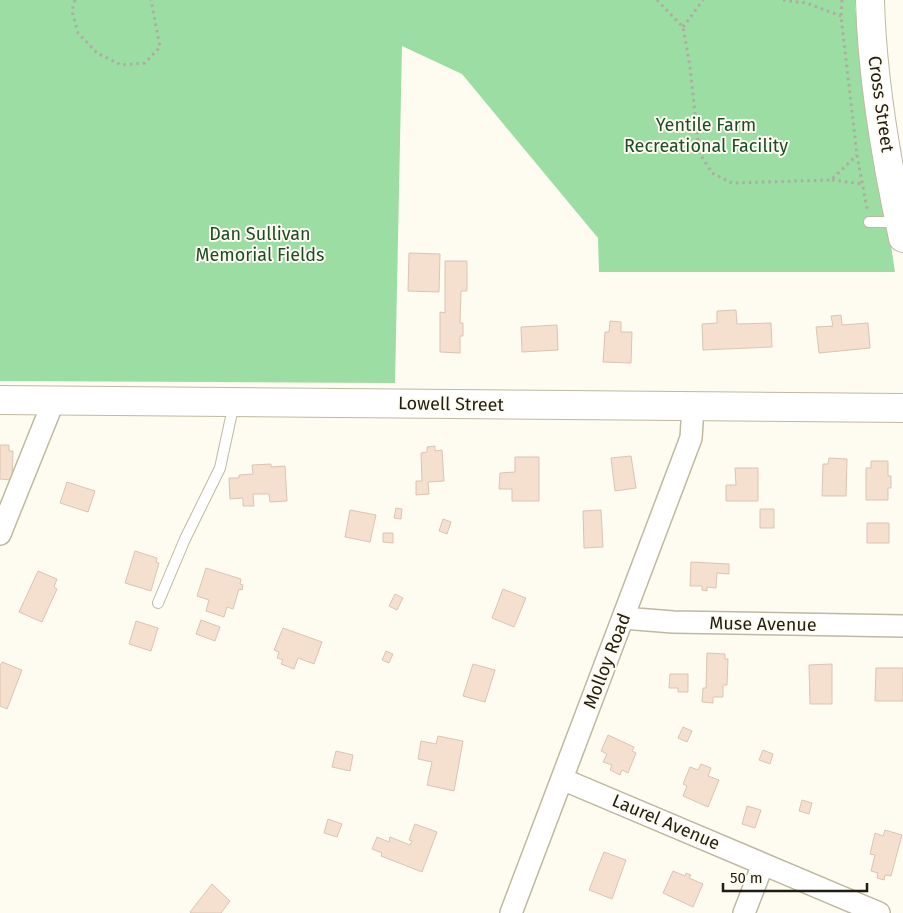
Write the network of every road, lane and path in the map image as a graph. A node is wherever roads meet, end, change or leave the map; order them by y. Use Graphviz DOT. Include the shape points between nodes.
graph roads {
  1 [pos="76,0"];
  2 [pos="152,0"];
  3 [pos="658,0"];
  4 [pos="703,0"];
  5 [pos="782,0"];
  6 [pos="842,0"];
  7 [pos="870,0"];
  8 [pos="841,16"];
  9 [pos="683,28"];
  10 [pos="858,155"];
  11 [pos="831,180"];
  12 [pos="863,184"];
  13 [pos="869,222"];
  14 [pos="901,230"];
  15 [pos="0,400"];
  16 [pos="54,400"];
  17 [pos="234,402"];
  18 [pos="693,407"];
  19 [pos="903,408"];
  20 [pos="0,534"];
  21 [pos="158,603"];
  22 [pos="624,618"];
  23 [pos="903,626"];
  24 [pos="562,779"];
  25 [pos="763,864"];
  26 [pos="511,913"];
  27 [pos="744,913"];
  28 [pos="879,913"];
  1 -- 2 [label="path" via="72,11 78,34 97,53 121,65 145,63 160,47"];
  3 -- 9 [label="path"];
  4 -- 9 [label="path"];
  5 -- 8 [label="path" via="806,3"];
  6 -- 8 [label="path"];
  7 -- 14 [label="main road, Cross Street" via="880,107"];
  8 -- 10 [label="path"];
  9 -- 11 [label="path" via="700,152 712,172 732,183"];
  10 -- 11 [label="path"];
  10 -- 12 [label="path"];
  11 -- 12 [label="path"];
  12 -- 13 [label="path"];
  13 -- 14 [label="lane"];
  15 -- 16 [label="main road, Lowell Street"];
  16 -- 17 [label="main road, Lowell Street"];
  16 -- 20 [label="street"];
  17 -- 18 [label="main road, Lowell Street"];
  17 -- 21 [label="lane" via="220,468"];
  18 -- 19 [label="main road, Lowell Street"];
  18 -- 22 [label="street, Molloy Road" via="691,437"];
  22 -- 23 [label="street, Muse Avenue" via="673,622"];
  22 -- 24 [label="street, Molloy Road"];
  24 -- 25 [label="street, Laurel Avenue"];
  24 -- 26 [label="street, Molloy Road"];
  25 -- 27 [label="street"];
  25 -- 28 [label="street, Laurel Avenue"];
}
